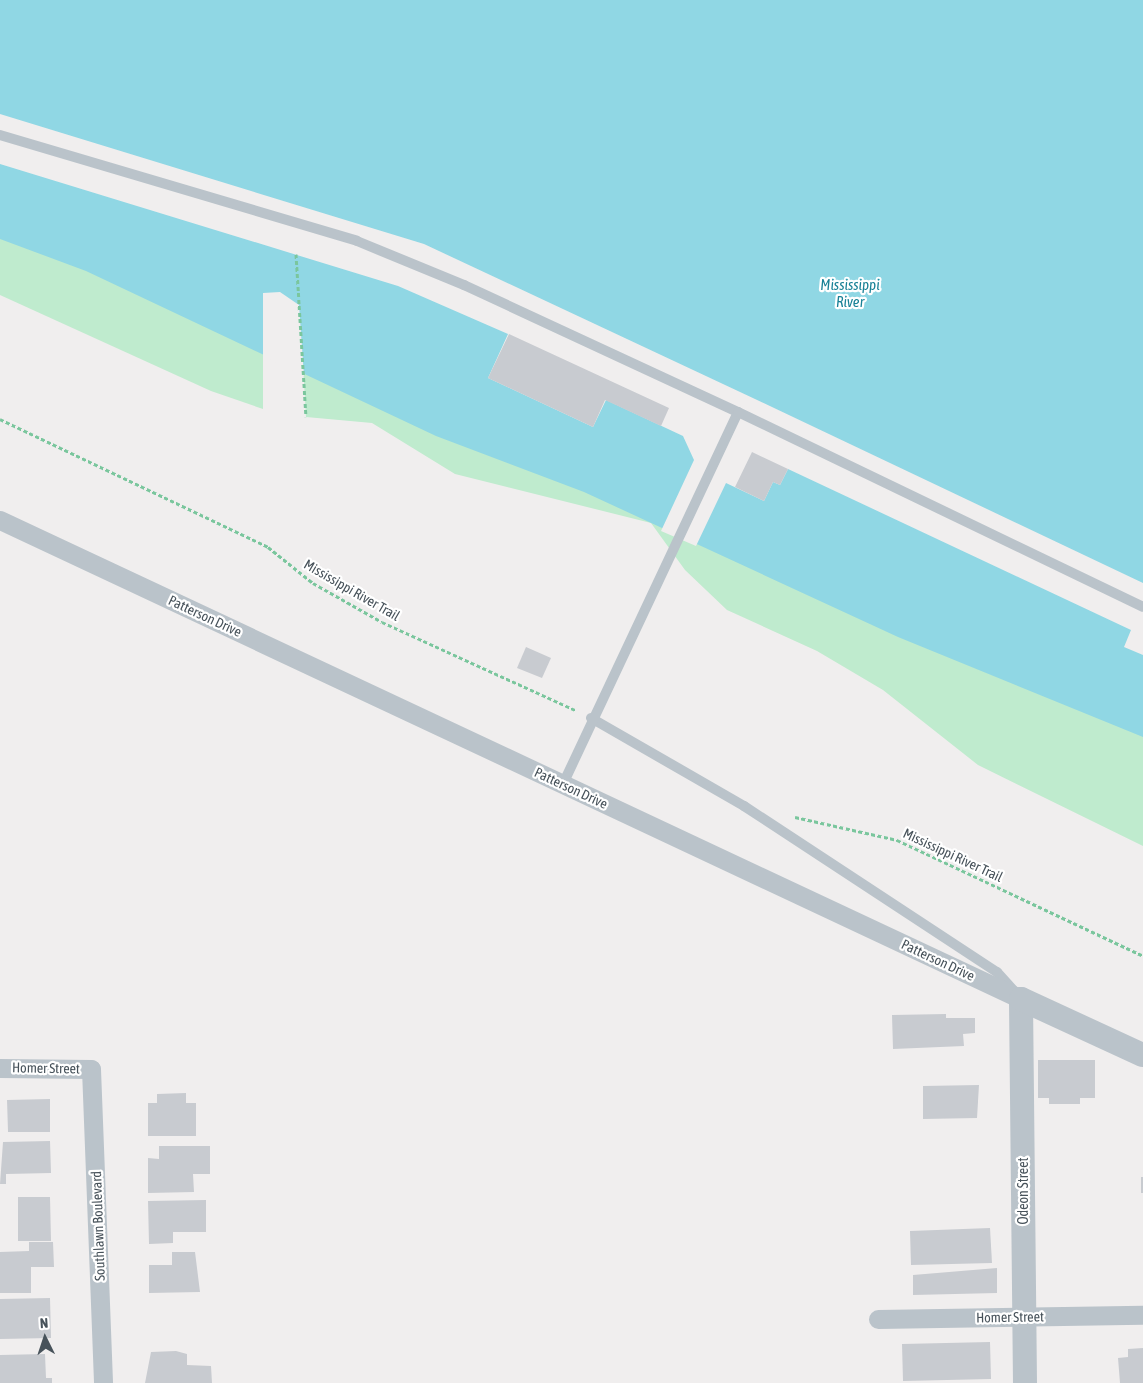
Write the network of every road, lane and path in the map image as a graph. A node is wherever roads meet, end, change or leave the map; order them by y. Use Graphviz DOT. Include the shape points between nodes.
graph roads {
  1 [pos="0,135"];
  2 [pos="296,254"];
  3 [pos="738,412"];
  4 [pos="306,416"];
  5 [pos="0,419"];
  6 [pos="0,520"];
  7 [pos="1143,607"];
  8 [pos="591,718"];
  9 [pos="563,784"];
  10 [pos="791,816"];
  11 [pos="1143,956"];
  12 [pos="1021,999"];
  13 [pos="1143,1055"];
  14 [pos="0,1068"];
  15 [pos="92,1069"];
  16 [pos="1143,1315"];
  17 [pos="1024,1316"];
  18 [pos="878,1319"];
  19 [pos="103,1383"];
  20 [pos="1025,1383"];
  1 -- 3 [label="lane" via="357,241 464,285"];
  2 -- 4 [label="path"];
  3 -- 7 [label="lane"];
  3 -- 8 [label="lane"];
  5 -- 8 [label="path, Mississippi River Trail" via="268,547 313,583 382,622"];
  6 -- 9 [label="street, Patterson Drive"];
  8 -- 9 [label="lane"];
  8 -- 12 [label="lane" via="752,811 997,972"];
  9 -- 12 [label="street, Patterson Drive"];
  10 -- 11 [label="path, Mississippi River Trail" via="896,840"];
  12 -- 13 [label="street, Patterson Drive"];
  12 -- 17 [label="street, Odeon Street"];
  14 -- 15 [label="street, Homer Street"];
  15 -- 19 [label="street, Southlawn Boulevard"];
  16 -- 17 [label="street, Homer Street"];
  17 -- 18 [label="street, Homer Street"];
  17 -- 20 [label="street, Odeon Street"];
}
